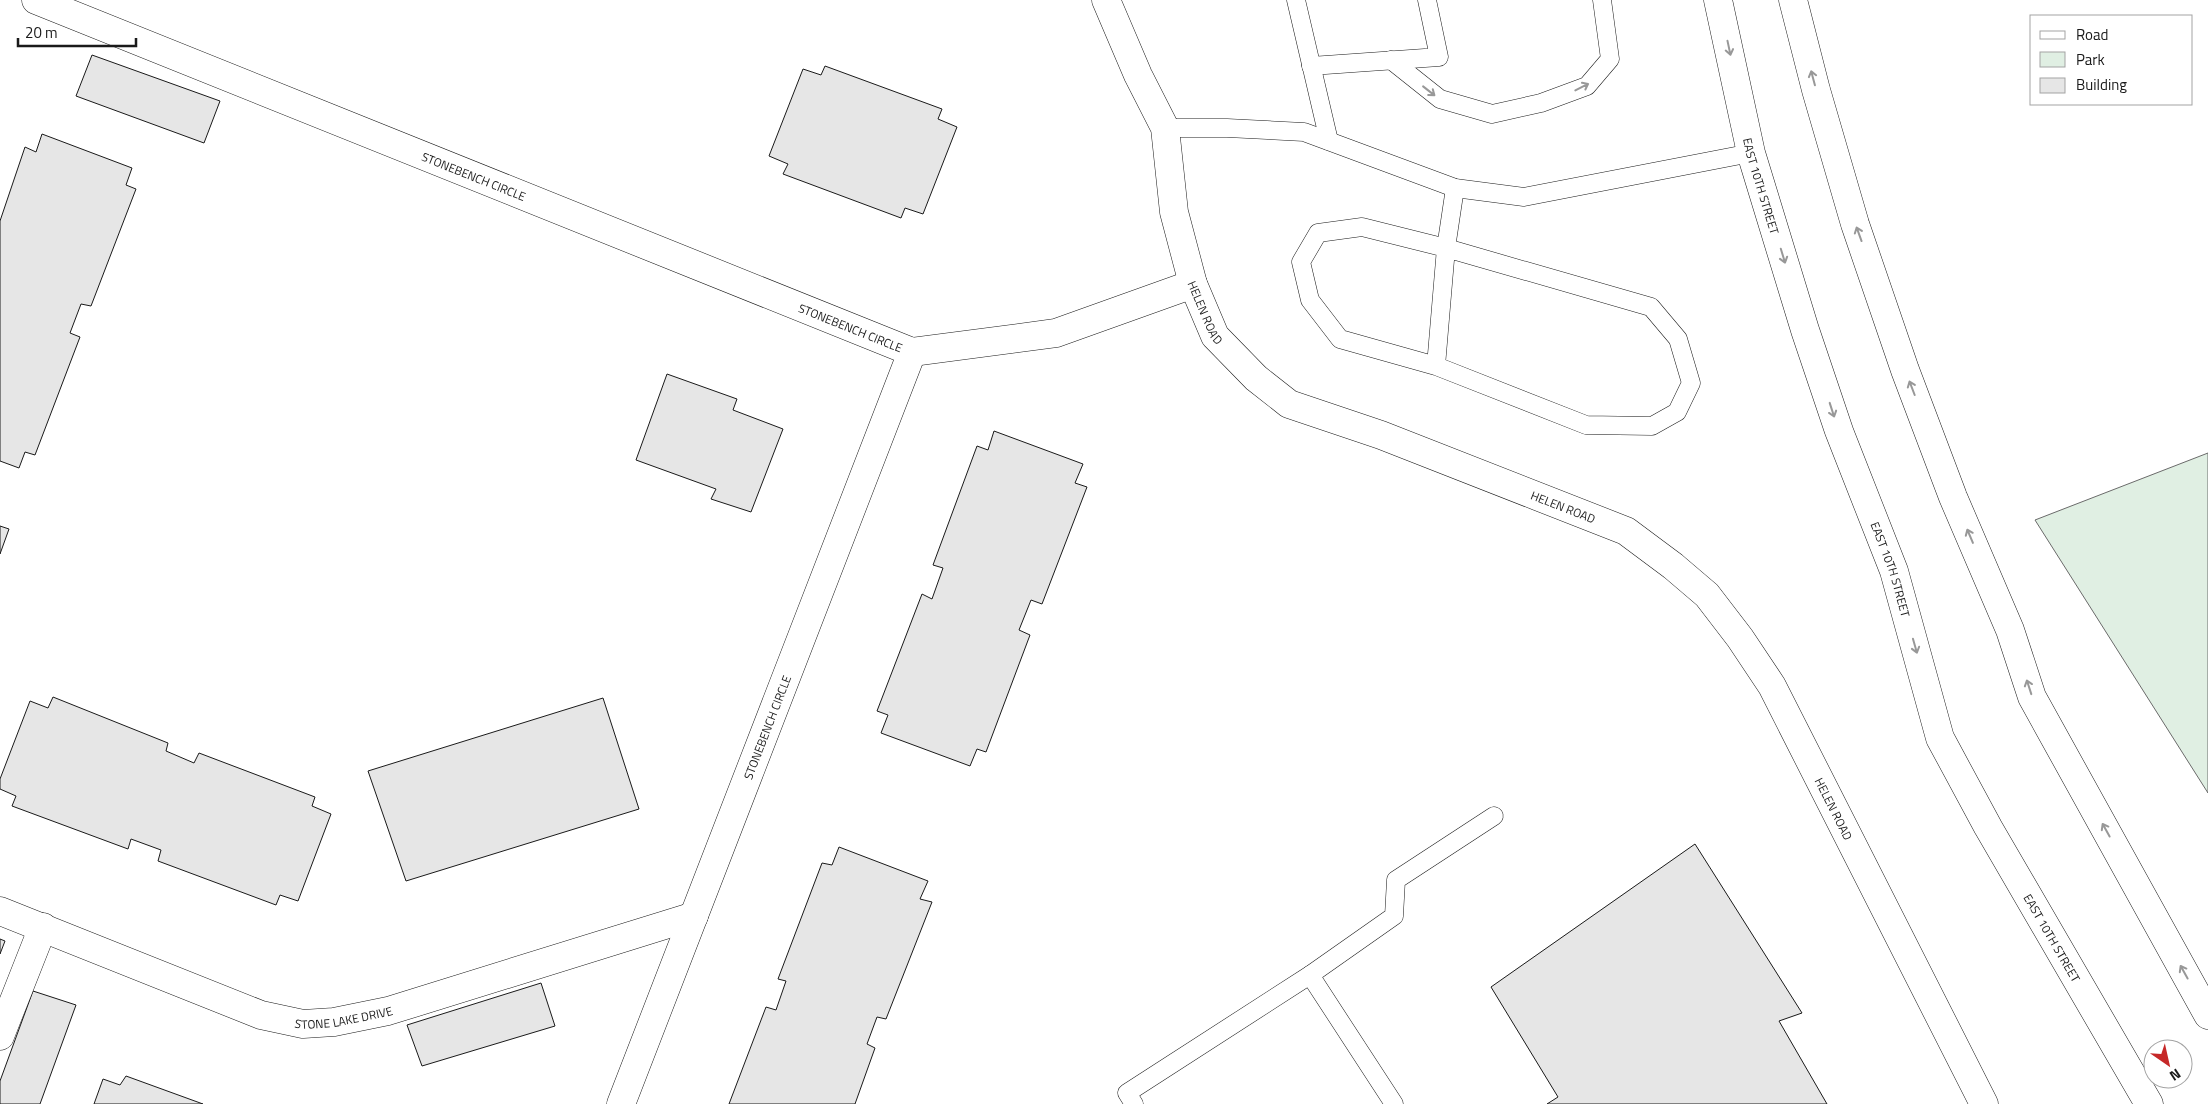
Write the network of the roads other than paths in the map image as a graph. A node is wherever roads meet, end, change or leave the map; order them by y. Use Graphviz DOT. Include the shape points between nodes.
graph roads {
  1 [pos="36,0"];
  2 [pos="1106,0"];
  3 [pos="1296,0"];
  4 [pos="1427,0"];
  5 [pos="1602,0"];
  6 [pos="1718,0"];
  7 [pos="1793,0"];
  8 [pos="1391,60"];
  9 [pos="1311,66"];
  10 [pos="1165,128"];
  11 [pos="1329,142"];
  12 [pos="1751,153"];
  13 [pos="1455,188"];
  14 [pos="1446,248"];
  15 [pos="1194,284"];
  16 [pos="912,352"];
  17 [pos="1436,366"];
  18 [pos="1494,816"];
  19 [pos="0,911"];
  20 [pos="694,916"];
  21 [pos="43,927"];
  22 [pos="1310,975"];
  23 [pos="2208,1015"];
  24 [pos="0,1036"];
  25 [pos="621,1104"];
  26 [pos="1134,1104"];
  27 [pos="1394,1104"];
  28 [pos="1984,1104"];
  29 [pos="2149,1104"];
  1 -- 16 [label="street, STONEBENCH CIRCLE"];
  2 -- 10 [label="street, HELEN ROAD"];
  3 -- 9 [label="lane"];
  4 -- 8 [label="lane" via="1439,57"];
  8 -- 5 [label="lane, one-way" via="1440,99 1492,114 1541,103 1588,86 1610,59"];
  6 -- 12 [label="street, EAST 10TH STREET, one-way"];
  23 -- 7 [label="street, one-way" via="2032,697 2010,630 1953,497 1905,370 1855,224"];
  8 -- 9 [label="lane"];
  9 -- 11 [label="lane"];
  10 -- 11 [label="lane" via="1304,132"];
  10 -- 15 [label="street, HELEN ROAD" via="1174,212"];
  11 -- 13 [label="lane"];
  12 -- 13 [label="lane" via="1524,197"];
  12 -- 29 [label="street, EAST 10TH STREET, one-way" via="1839,431 1894,571 1940,738"];
  13 -- 14 [label="lane"];
  14 -- 17 [label="lane"];
  14 -- 17 [label="lane" via="1362,227 1318,233 1301,262 1310,300 1340,339"];
  14 -- 17 [label="lane" via="1651,307 1678,339 1690,383 1677,412 1652,426 1586,425"];
  15 -- 16 [label="street, STONEBENCH CIRCLE" via="1056,333"];
  15 -- 28 [label="street, HELEN ROAD" via="1215,336 1256,378 1288,404 1381,435 1626,531 1706,595 1772,686"];
  16 -- 20 [label="street, STONEBENCH CIRCLE"];
  18 -- 22 [label="lane" via="1396,880 1394,916"];
  19 -- 21 [label="street, STONE LAKE DRIVE"];
  20 -- 21 [label="street, STONE LAKE DRIVE" via="388,1011 334,1022 304,1024 261,1014"];
  20 -- 25 [label="street, STONEBENCH CIRCLE"];
  21 -- 24 [label="street"];
  22 -- 26 [label="lane" via="1127,1094"];
  22 -- 27 [label="lane"];
}
